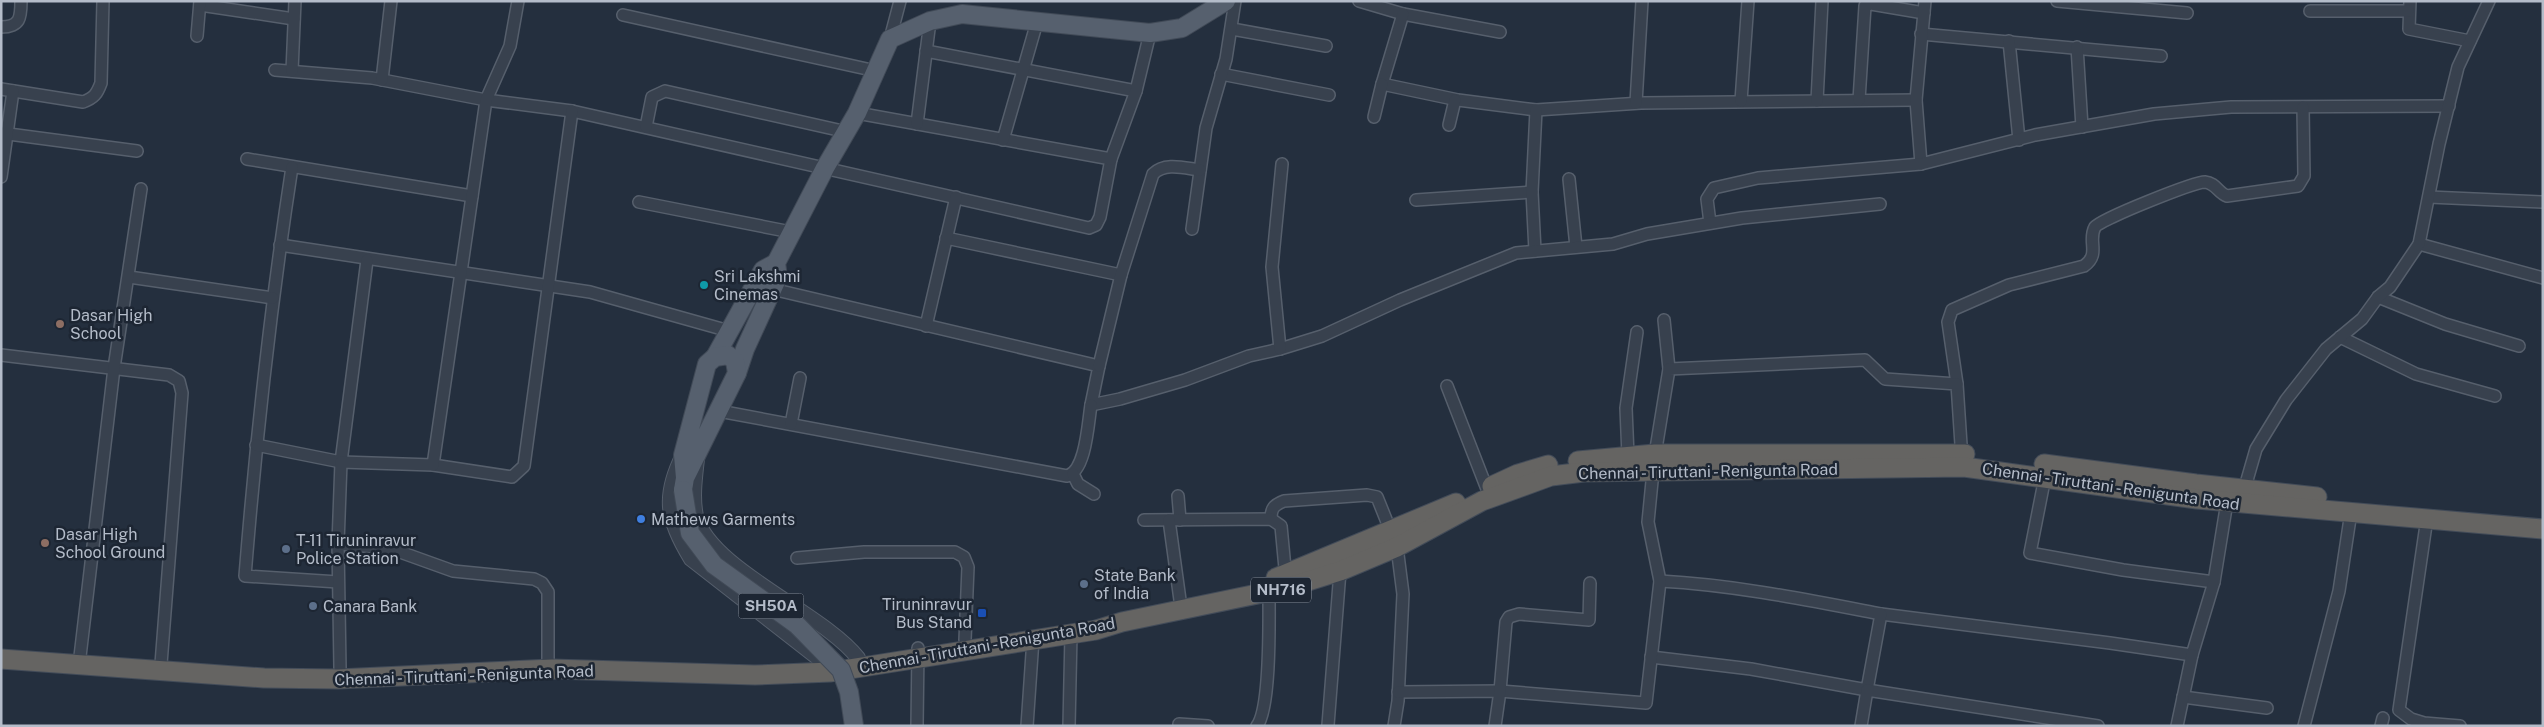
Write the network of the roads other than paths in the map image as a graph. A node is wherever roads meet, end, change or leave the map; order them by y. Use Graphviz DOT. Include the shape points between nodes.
graph roads {
  1 [pos="21,1"];
  2 [pos="103,1"];
  3 [pos="295,1"];
  4 [pos="391,1"];
  5 [pos="518,1"];
  6 [pos="900,1"];
  7 [pos="1226,1"];
  8 [pos="1235,1"];
  9 [pos="1359,1"];
  10 [pos="1642,1"];
  11 [pos="1748,1"];
  12 [pos="1822,1"];
  13 [pos="2057,1"];
  14 [pos="2489,1"];
  15 [pos="2083,2"];
  16 [pos="200,3"];
  17 [pos="2409,6"];
  18 [pos="1924,7"];
  19 [pos="1203,8"];
  20 [pos="2310,11"];
  21 [pos="2187,12"];
  22 [pos="1402,14"];
  23 [pos="623,15"];
  24 [pos="294,19"];
  25 [pos="930,21"];
  26 [pos="1038,22"];
  27 [pos="1,27"];
  28 [pos="1232,29"];
  29 [pos="1500,32"];
  30 [pos="1150,33"];
  31 [pos="1922,34"];
  32 [pos="197,36"];
  33 [pos="890,39"];
  34 [pos="2470,41"];
  35 [pos="2009,42"];
  36 [pos="1326,46"];
  37 [pos="2077,47"];
  38 [pos="926,51"];
  39 [pos="2161,56"];
  40 [pos="275,70"];
  41 [pos="1023,70"];
  42 [pos="292,71"];
  43 [pos="876,71"];
  44 [pos="1221,74"];
  45 [pos="382,80"];
  46 [pos="1382,84"];
  47 [pos="1,89"];
  48 [pos="13,91"];
  49 [pos="1136,92"];
  50 [pos="1329,95"];
  51 [pos="486,100"];
  52 [pos="1455,100"];
  53 [pos="1859,100"];
  54 [pos="1916,100"];
  55 [pos="1741,101"];
  56 [pos="1818,101"];
  57 [pos="1636,103"];
  58 [pos="2448,106"];
  59 [pos="2303,107"];
  60 [pos="1536,110"];
  61 [pos="572,111"];
  62 [pos="857,113"];
  63 [pos="1374,117"];
  64 [pos="917,124"];
  65 [pos="1449,125"];
  66 [pos="646,127"];
  67 [pos="2082,127"];
  68 [pos="847,132"];
  69 [pos="4,133"];
  70 [pos="1003,140"];
  71 [pos="2019,140"];
  72 [pos="136,151"];
  73 [pos="247,159"];
  74 [pos="1110,159"];
  75 [pos="1282,164"];
  76 [pos="1921,164"];
  77 [pos="292,167"];
  78 [pos="825,168"];
  79 [pos="1200,170"];
  80 [pos="1,177"];
  81 [pos="1569,179"];
  82 [pos="141,189"];
  83 [pos="1532,192"];
  84 [pos="472,196"];
  85 [pos="956,197"];
  86 [pos="2429,197"];
  87 [pos="1416,200"];
  88 [pos="639,202"];
  89 [pos="2543,202"];
  90 [pos="1880,204"];
  91 [pos="1710,223"];
  92 [pos="1192,229"];
  93 [pos="791,232"];
  94 [pos="946,238"];
  95 [pos="2418,244"];
  96 [pos="280,245"];
  97 [pos="1576,247"];
  98 [pos="1535,251"];
  99 [pos="367,260"];
  100 [pos="776,264"];
  101 [pos="462,271"];
  102 [pos="1121,275"];
  103 [pos="129,277"];
  104 [pos="2543,278"];
  105 [pos="548,285"];
  106 [pos="772,289"];
  107 [pos="2378,296"];
  108 [pos="273,298"];
  109 [pos="1664,320"];
  110 [pos="926,326"];
  111 [pos="729,331"];
  112 [pos="1637,332"];
  113 [pos="2340,337"];
  114 [pos="2519,346"];
  115 [pos="1280,349"];
  116 [pos="1,355"];
  117 [pos="715,357"];
  118 [pos="1099,366"];
  119 [pos="114,368"];
  120 [pos="1669,369"];
  121 [pos="737,373"];
  122 [pos="800,378"];
  123 [pos="1957,384"];
  124 [pos="1447,386"];
  125 [pos="2495,396"];
  126 [pos="1091,405"];
  127 [pos="719,411"];
  128 [pos="791,424"];
  129 [pos="256,444"];
  130 [pos="690,456"];
  131 [pos="1628,456"];
  132 [pos="1962,460"];
  133 [pos="341,462"];
  134 [pos="1654,462"];
  135 [pos="432,465"];
  136 [pos="1073,474"];
  137 [pos="2045,477"];
  138 [pos="1487,488"];
  139 [pos="1094,494"];
  140 [pos="1178,496"];
  141 [pos="2237,498"];
  142 [pos="2351,512"];
  143 [pos="2543,516"];
  144 [pos="2427,518"];
  145 [pos="1271,519"];
  146 [pos="1144,520"];
  147 [pos="1174,520"];
  148 [pos="2543,529"];
  149 [pos="1394,539"];
  150 [pos="338,544"];
  151 [pos="797,558"];
  152 [pos="1340,571"];
  153 [pos="338,582"];
  154 [pos="1660,582"];
  155 [pos="2214,582"];
  156 [pos="1590,583"];
  157 [pos="1280,586"];
  158 [pos="1180,600"];
  159 [pos="1881,614"];
  160 [pos="1071,634"];
  161 [pos="1033,639"];
  162 [pos="965,640"];
  163 [pos="1,651"];
  164 [pos="919,653"];
  165 [pos="2192,656"];
  166 [pos="1651,657"];
  167 [pos="858,658"];
  168 [pos="1,659"];
  169 [pos="79,661"];
  170 [pos="548,661"];
  171 [pos="824,663"];
  172 [pos="161,664"];
  173 [pos="340,668"];
  174 [pos="1867,690"];
  175 [pos="1500,691"];
  176 [pos="1398,692"];
  177 [pos="2183,697"];
  178 [pos="2267,708"];
  179 [pos="2411,722"];
  180 [pos="1179,724"];
  181 [pos="1328,725"];
  182 [pos="854,726"];
  183 [pos="917,726"];
  184 [pos="1027,726"];
  185 [pos="1070,726"];
  186 [pos="1208,726"];
  187 [pos="1257,726"];
  188 [pos="1394,726"];
  189 [pos="1495,726"];
  190 [pos="1861,726"];
  191 [pos="2098,726"];
  192 [pos="2177,726"];
  193 [pos="2304,726"];
  194 [pos="2460,726"];
  1 -- 27 [label="street" via="19,22 13,27"];
  2 -- 48 [label="street" via="101,83 97,94 83,102"];
  3 -- 24 [label="street"];
  4 -- 45 [label="street"];
  5 -- 51 [label="street" via="510,46"];
  6 -- 33 [label="street"];
  7 -- 19 [label="main road"];
  8 -- 28 [label="street"];
  9 -- 22 [label="street"];
  10 -- 57 [label="street"];
  11 -- 55 [label="street"];
  12 -- 56 [label="street"];
  13 -- 15 [label="street"];
  14 -- 34 [label="street"];
  15 -- 21 [label="street"];
  16 -- 24 [label="street"];
  16 -- 32 [label="street"];
  17 -- 20 [label="street"];
  17 -- 34 [label="street" via="2409,29"];
  18 -- 31 [label="street"];
  18 -- 53 [label="street" via="1865,6"];
  19 -- 30 [label="main road" via="1182,28"];
  22 -- 29 [label="street"];
  22 -- 46 [label="street"];
  23 -- 43 [label="street"];
  24 -- 42 [label="street"];
  25 -- 26 [label="main road" via="962,14"];
  25 -- 33 [label="main road"];
  25 -- 38 [label="street"];
  26 -- 30 [label="main road"];
  26 -- 41 [label="street"];
  28 -- 36 [label="street"];
  28 -- 44 [label="street"];
  30 -- 49 [label="street"];
  31 -- 35 [label="street"];
  31 -- 54 [label="street"];
  33 -- 43 [label="main road"];
  34 -- 58 [label="street" via="2458,67"];
  35 -- 37 [label="street"];
  35 -- 71 [label="street"];
  37 -- 39 [label="street"];
  37 -- 67 [label="street"];
  38 -- 41 [label="street"];
  38 -- 64 [label="street"];
  40 -- 42 [label="street"];
  41 -- 49 [label="street"];
  41 -- 70 [label="street"];
  42 -- 45 [label="street"];
  43 -- 62 [label="main road"];
  44 -- 50 [label="street"];
  44 -- 79 [label="street" via="1206,128"];
  45 -- 51 [label="street"];
  46 -- 52 [label="street"];
  46 -- 63 [label="street"];
  47 -- 48 [label="street"];
  48 -- 69 [label="street"];
  49 -- 74 [label="street"];
  51 -- 61 [label="street"];
  51 -- 84 [label="street"];
  52 -- 60 [label="street"];
  52 -- 65 [label="street"];
  53 -- 54 [label="street"];
  53 -- 56 [label="street"];
  54 -- 76 [label="street"];
  55 -- 56 [label="street"];
  55 -- 57 [label="street"];
  57 -- 60 [label="street"];
  58 -- 59 [label="street"];
  58 -- 86 [label="street"];
  59 -- 67 [label="street" via="2231,107 2154,114"];
  59 -- 123 [label="street" via="2304,176 2298,186 2227,196 2215,186 2202,182 2128,209 2098,224 2094,228 2093,253 2084,266 2009,286 1952,310 1948,322"];
  60 -- 83 [label="street"];
  61 -- 66 [label="street"];
  61 -- 105 [label="street"];
  62 -- 64 [label="street"];
  62 -- 68 [label="main road"];
  64 -- 70 [label="street"];
  66 -- 68 [label="street" via="652,97 665,91"];
  66 -- 78 [label="street"];
  67 -- 71 [label="street"];
  68 -- 78 [label="main road"];
  69 -- 72 [label="street"];
  69 -- 80 [label="street"];
  70 -- 74 [label="street"];
  71 -- 76 [label="street"];
  73 -- 77 [label="street"];
  74 -- 85 [label="street" via="1100,217 1096,225 1089,228"];
  75 -- 115 [label="street" via="1272,267"];
  76 -- 91 [label="street" via="1758,178 1714,188 1707,199"];
  77 -- 84 [label="street"];
  77 -- 96 [label="street"];
  78 -- 85 [label="street"];
  78 -- 93 [label="main road"];
  79 -- 92 [label="street"];
  79 -- 102 [label="street" via="1168,167 1159,168 1153,174"];
  81 -- 97 [label="street"];
  82 -- 103 [label="street"];
  83 -- 87 [label="street"];
  83 -- 98 [label="street"];
  84 -- 101 [label="street"];
  85 -- 94 [label="street"];
  86 -- 89 [label="street"];
  86 -- 95 [label="street"];
  88 -- 93 [label="street"];
  90 -- 91 [label="street"];
  91 -- 97 [label="street" via="1647,234 1613,244"];
  93 -- 100 [label="main road"];
  94 -- 102 [label="street"];
  94 -- 110 [label="street"];
  95 -- 104 [label="street"];
  95 -- 107 [label="street" via="2390,287"];
  96 -- 99 [label="street"];
  96 -- 108 [label="street"];
  97 -- 98 [label="street"];
  98 -- 115 [label="street" via="1516,253 1488,263 1322,336"];
  99 -- 101 [label="street"];
  99 -- 133 [label="street"];
  100 -- 106 [label="main road" via="778,277"];
  100 -- 111 [label="main road" via="763,270"];
  101 -- 105 [label="street"];
  101 -- 135 [label="street"];
  102 -- 118 [label="street"];
  103 -- 108 [label="street"];
  103 -- 119 [label="street"];
  105 -- 111 [label="street" via="628,301"];
  105 -- 135 [label="street" via="524,466 520,473 512,477"];
  106 -- 110 [label="street"];
  106 -- 121 [label="main road"];
  107 -- 113 [label="street" via="2362,319"];
  107 -- 114 [label="street" via="2445,324"];
  108 -- 129 [label="street"];
  109 -- 120 [label="street"];
  110 -- 118 [label="street"];
  111 -- 117 [label="main road"];
  112 -- 131 [label="street" via="1626,408"];
  113 -- 125 [label="street" via="2416,374"];
  113 -- 141 [label="street" via="2326,349 2286,400 2256,448"];
  115 -- 126 [label="street" via="1249,356 1139,394"];
  116 -- 119 [label="street"];
  117 -- 121 [label="main road" via="728,355 735,361"];
  117 -- 130 [label="main road" via="707,364"];
  118 -- 126 [label="street"];
  119 -- 169 [label="street"];
  119 -- 172 [label="street" via="169,375 178,381 182,393"];
  120 -- 123 [label="street" via="1865,360 1885,379"];
  120 -- 134 [label="street"];
  121 -- 127 [label="main road"];
  122 -- 128 [label="street"];
  123 -- 132 [label="street"];
  124 -- 138 [label="street"];
  126 -- 136 [label="street" via="1080,465"];
  127 -- 128 [label="street"];
  127 -- 130 [label="main road"];
  128 -- 136 [label="street" via="1067,476"];
  129 -- 133 [label="street"];
  129 -- 153 [label="street" via="245,576"];
  130 -- 167 [label="street" via="696,515 702,530 724,556 835,637"];
  130 -- 171 [label="street" via="670,482 670,512 677,536 691,559"];
  130 -- 182 [label="main road, SH50A, bridge" via="684,484 690,533 714,565 797,625 841,670 849,692"];
  131 -- 134 [label="highway, Chennai - Tiruttani - Renigunta Road / NH716"];
  131 -- 138 [label="highway, Chennai - Tiruttani - Renigunta Road / NH716" via="1551,464"];
  132 -- 134 [label="highway, Chennai - Tiruttani - Renigunta Road / NH716"];
  132 -- 137 [label="highway, Chennai - Tiruttani - Renigunta Road / NH716"];
  132 -- 141 [label="highway, Chennai - Tiruttani - Renigunta Road / NH716"];
  133 -- 135 [label="street"];
  133 -- 150 [label="street"];
  134 -- 149 [label="highway, Chennai - Tiruttani - Renigunta Road / NH716" via="1551,476"];
  134 -- 154 [label="street" via="1648,522"];
  136 -- 139 [label="street" via="1078,484"];
  137 -- 141 [label="highway, Chennai - Tiruttani - Renigunta Road / NH716"];
  137 -- 155 [label="street" via="2030,553"];
  138 -- 149 [label="highway, Chennai - Tiruttani - Renigunta Road / NH716"];
  140 -- 147 [label="street"];
  141 -- 142 [label="highway, Chennai - Tiruttani - Renigunta Road / NH716"];
  141 -- 143 [label="highway, Chennai - Tiruttani - Renigunta Road / NH716"];
  141 -- 155 [label="street"];
  142 -- 144 [label="highway, Chennai - Tiruttani - Renigunta Road / NH716"];
  142 -- 193 [label="street" via="2339,591"];
  144 -- 148 [label="highway, Chennai - Tiruttani - Renigunta Road / NH716"];
  144 -- 179 [label="street" via="2399,710"];
  145 -- 147 [label="street"];
  145 -- 149 [label="street" via="1275,505 1284,501 1367,494 1377,497"];
  145 -- 157 [label="street" via="1281,526"];
  146 -- 147 [label="street"];
  147 -- 158 [label="street"];
  149 -- 152 [label="highway, Chennai - Tiruttani - Renigunta Road / NH716"];
  149 -- 157 [label="highway, Chennai - Tiruttani - Renigunta Road / NH716"];
  149 -- 176 [label="street" via="1403,594"];
  150 -- 153 [label="street"];
  150 -- 170 [label="street" via="390,548 453,571 534,579 542,583 548,592"];
  151 -- 162 [label="street" via="864,552 955,552 964,557 968,567"];
  152 -- 157 [label="highway, Chennai - Tiruttani - Renigunta Road / NH716"];
  152 -- 181 [label="street"];
  153 -- 173 [label="street"];
  154 -- 159 [label="street" via="1770,593"];
  154 -- 166 [label="street"];
  155 -- 165 [label="street"];
  156 -- 175 [label="street" via="1589,620 1519,614 1509,617"];
  157 -- 158 [label="highway, Chennai - Tiruttani - Renigunta Road / NH716"];
  157 -- 160 [label="highway, Chennai - Tiruttani - Renigunta Road / NH716"];
  157 -- 187 [label="street" via="1261,718"];
  158 -- 162 [label="highway, Chennai - Tiruttani - Renigunta Road / NH716" via="1124,613"];
  159 -- 165 [label="street" via="2110,642"];
  159 -- 174 [label="street"];
  160 -- 161 [label="highway, Chennai - Tiruttani - Renigunta Road / NH716"];
  160 -- 185 [label="street"];
  161 -- 164 [label="highway, Chennai - Tiruttani - Renigunta Road / NH716"];
  161 -- 184 [label="street"];
  162 -- 164 [label="highway, Chennai - Tiruttani - Renigunta Road / NH716"];
  163 -- 169 [label="highway, Chennai - Tiruttani - Renigunta Road / NH716"];
  164 -- 167 [label="highway, Chennai - Tiruttani - Renigunta Road / NH716"];
  164 -- 169 [label="highway, Chennai - Tiruttani - Renigunta Road / NH716" via="831,672 756,675 552,669 338,679 264,678"];
  164 -- 183 [label="street"];
  165 -- 177 [label="street"];
  166 -- 174 [label="street" via="1751,669"];
  166 -- 175 [label="street" via="1646,703"];
  167 -- 171 [label="highway, Chennai - Tiruttani - Renigunta Road / NH716"];
  168 -- 169 [label="highway, Chennai - Tiruttani - Renigunta Road / NH716"];
  169 -- 172 [label="highway, Chennai - Tiruttani - Renigunta Road / NH716"];
  170 -- 171 [label="highway, Chennai - Tiruttani - Renigunta Road / NH716"];
  170 -- 173 [label="highway, Chennai - Tiruttani - Renigunta Road / NH716"];
  172 -- 173 [label="highway, Chennai - Tiruttani - Renigunta Road / NH716" via="241,669"];
  174 -- 190 [label="street"];
  174 -- 191 [label="street"];
  175 -- 176 [label="street"];
  175 -- 189 [label="street"];
  176 -- 188 [label="street"];
  177 -- 178 [label="street"];
  177 -- 192 [label="street"];
  179 -- 194 [label="street"];
  180 -- 186 [label="street"];
}
